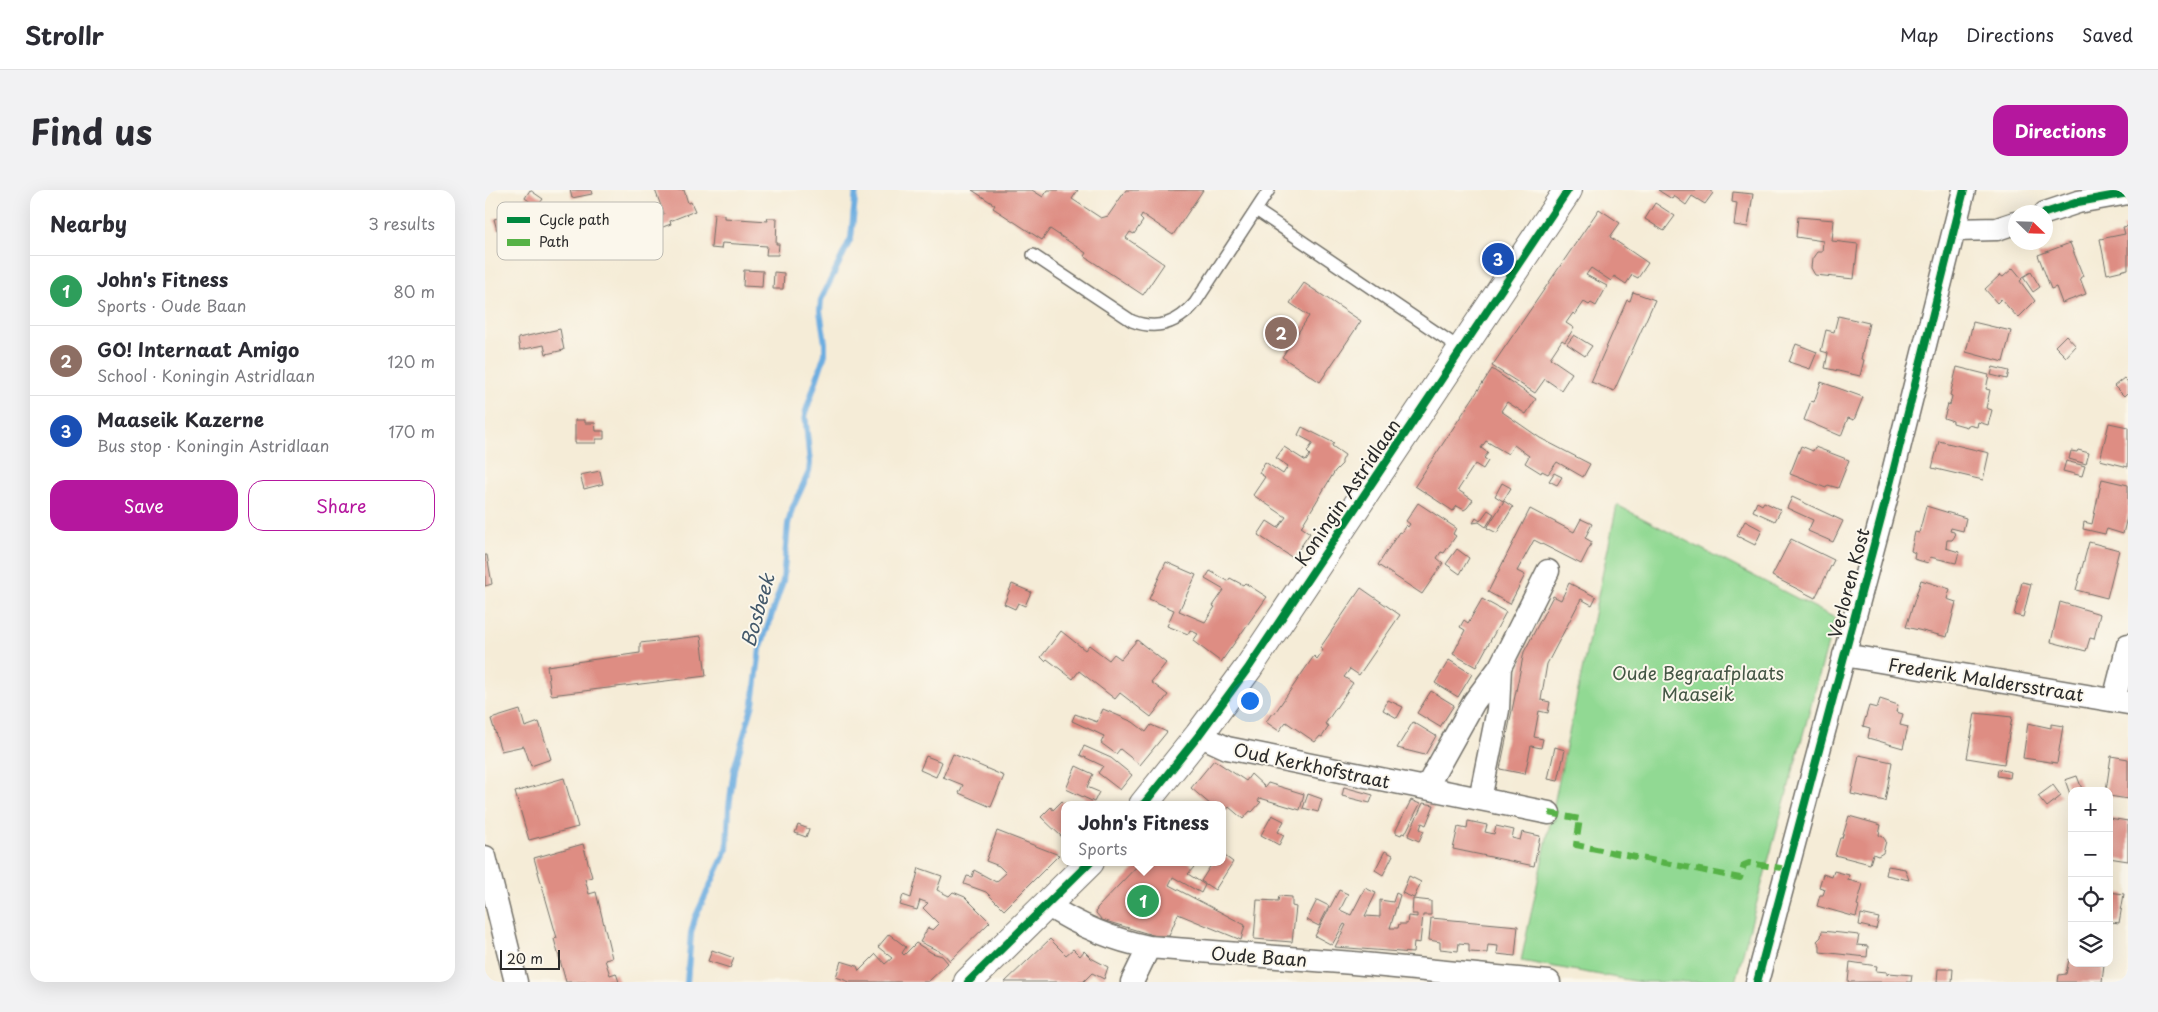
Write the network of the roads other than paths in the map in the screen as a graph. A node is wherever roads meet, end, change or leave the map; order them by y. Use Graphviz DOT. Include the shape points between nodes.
graph roads {
  1 [pos="1269,190"];
  2 [pos="1568,190"];
  3 [pos="1964,190"];
  4 [pos="2128,193"];
  5 [pos="1256,210"];
  6 [pos="2053,210"];
  7 [pos="2008,225"];
  8 [pos="1955,230"];
  9 [pos="1033,255"];
  10 [pos="1461,349"];
  11 [pos="1548,571"];
  12 [pos="2128,645"];
  13 [pos="1844,655"];
  14 [pos="1500,667"];
  15 [pos="2121,702"];
  16 [pos="1199,735"];
  17 [pos="1426,788"];
  18 [pos="1479,799"];
  19 [pos="1146,801"];
  20 [pos="1549,813"];
  21 [pos="485,857"];
  22 [pos="1086,866"];
  23 [pos="1047,906"];
  24 [pos="1149,947"];
  25 [pos="1394,975"];
  26 [pos="516,982"];
  27 [pos="968,982"];
  28 [pos="1132,982"];
  29 [pos="1549,982"];
  30 [pos="1757,982"];
  1 -- 5 [label="lane"];
  2 -- 10 [label="main road, Koningin Astridlaan"];
  3 -- 8 [label="street, Verloren Kost"];
  4 -- 6 [label="street"];
  5 -- 9 [label="lane" via="1195,303 1186,314 1168,324 1149,325 1132,321"];
  5 -- 10 [label="lane"];
  7 -- 8 [label="street" via="1997,229"];
  8 -- 13 [label="street, Verloren Kost"];
  10 -- 16 [label="main road, Koningin Astridlaan" via="1249,667"];
  11 -- 14 [label="street"];
  12 -- 15 [label="street"];
  13 -- 15 [label="street, Frederik Maldersstraat"];
  13 -- 30 [label="street, Verloren Kost"];
  14 -- 17 [label="street" via="1474,702"];
  14 -- 18 [label="street" via="1498,710"];
  16 -- 17 [label="street, Oud Kerkhofstraat" via="1227,748"];
  16 -- 19 [label="main road, Koningin Astridlaan"];
  17 -- 18 [label="street, Oud Kerkhofstraat"];
  18 -- 20 [label="street, Oud Kerkhofstraat"];
  21 -- 26 [label="street"];
  22 -- 23 [label="main road"];
  23 -- 24 [label="street, Oude Baan" via="1126,943"];
  23 -- 27 [label="main road"];
  24 -- 25 [label="street, Oude Baan" via="1353,963"];
  24 -- 28 [label="street"];
  25 -- 29 [label="street, Oude Baan"];
}
